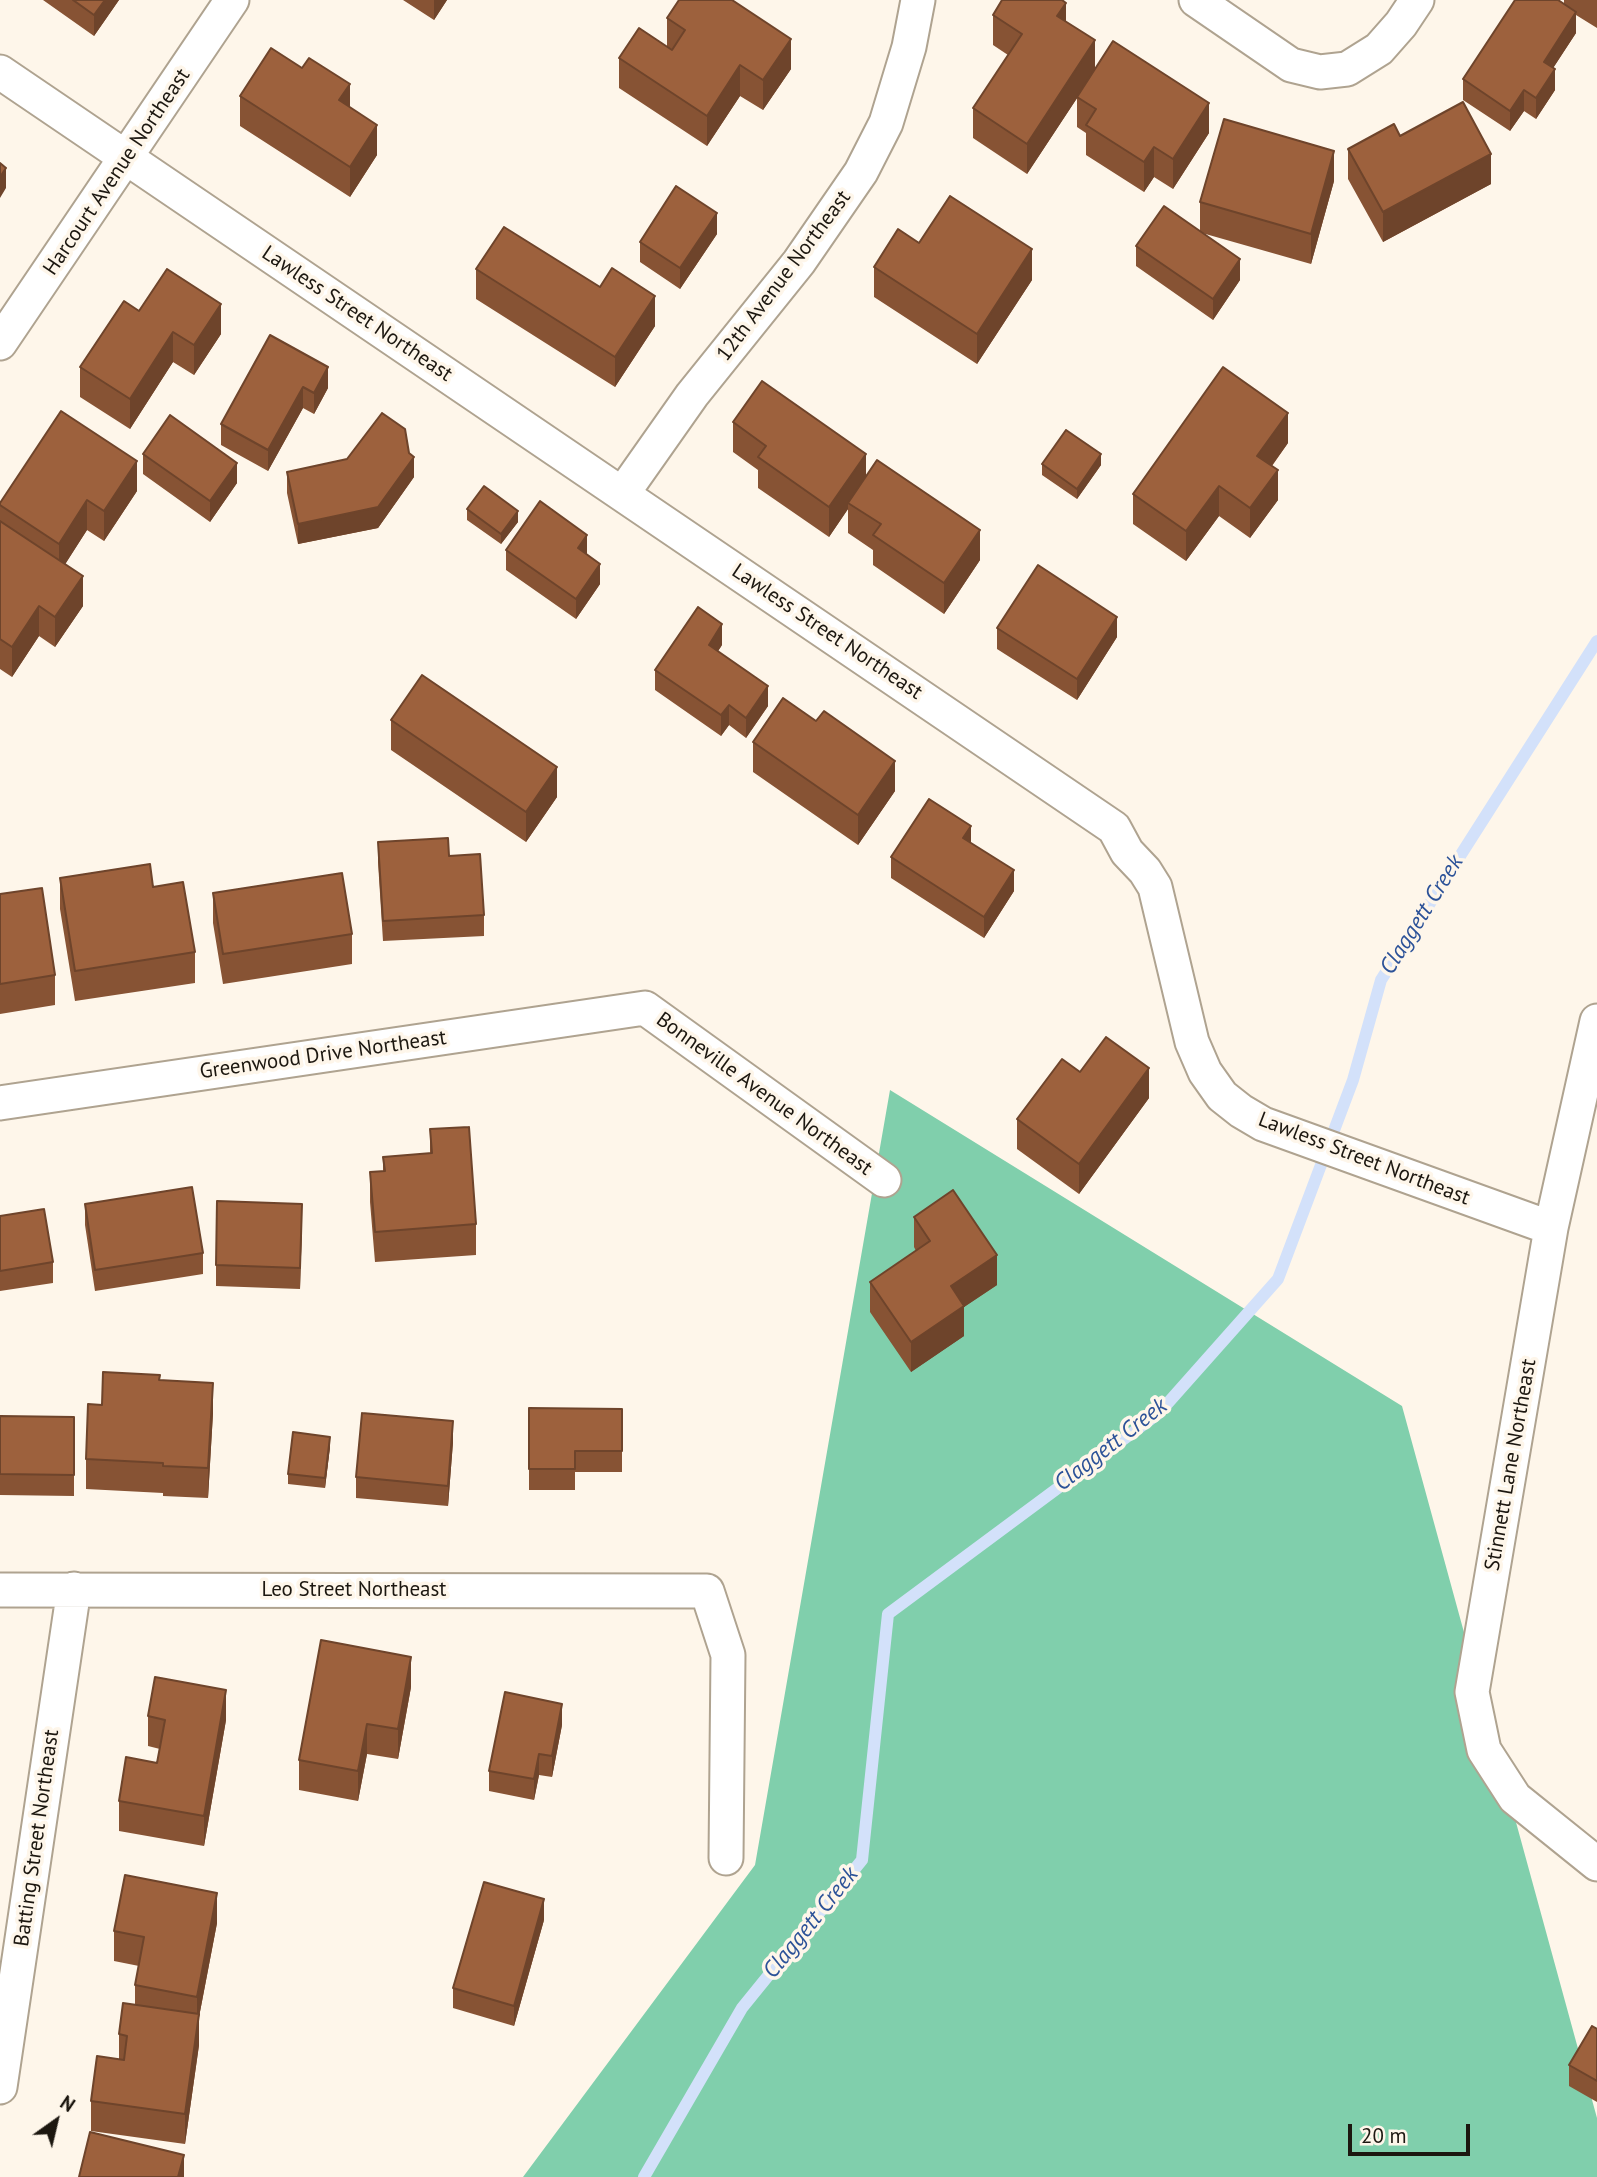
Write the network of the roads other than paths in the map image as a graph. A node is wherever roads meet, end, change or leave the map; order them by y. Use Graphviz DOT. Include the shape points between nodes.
graph roads {
  1 [pos="232,0"];
  2 [pos="918,0"];
  3 [pos="1196,0"];
  4 [pos="1417,0"];
  5 [pos="0,72"];
  6 [pos="127,158"];
  7 [pos="0,343"];
  8 [pos="623,493"];
  9 [pos="645,1008"];
  10 [pos="1597,1021"];
  11 [pos="0,1103"];
  12 [pos="884,1180"];
  13 [pos="1551,1228"];
  14 [pos="74,1589"];
  15 [pos="0,1590"];
  16 [pos="726,1858"];
  17 [pos="1597,1864"];
  18 [pos="0,2087"];
  1 -- 6 [label="street, Harcourt Avenue Northeast"];
  2 -- 8 [label="street, 12th Avenue Northeast" via="886,123 861,172 799,262 692,394"];
  3 -- 4 [label="street" via="1291,65 1320,72 1347,69 1379,49"];
  5 -- 6 [label="street, Lawless Street Northeast"];
  6 -- 7 [label="street, Harcourt Avenue Northeast"];
  6 -- 8 [label="street, Lawless Street Northeast"];
  8 -- 13 [label="street, Lawless Street Northeast" via="1114,828 1155,887 1192,1042 1222,1096 1263,1124"];
  9 -- 11 [label="street, Greenwood Drive Northeast"];
  9 -- 12 [label="street, Bonneville Avenue Northeast"];
  10 -- 13 [label="street, Stinnett Lane Northeast"];
  13 -- 17 [label="street, Stinnett Lane Northeast" via="1472,1692 1484,1749 1515,1798"];
  14 -- 15 [label="street, Leo Street Northeast"];
  14 -- 16 [label="street, Leo Street Northeast" via="707,1591 728,1655"];
  14 -- 18 [label="street, Batting Street Northeast"];
}
